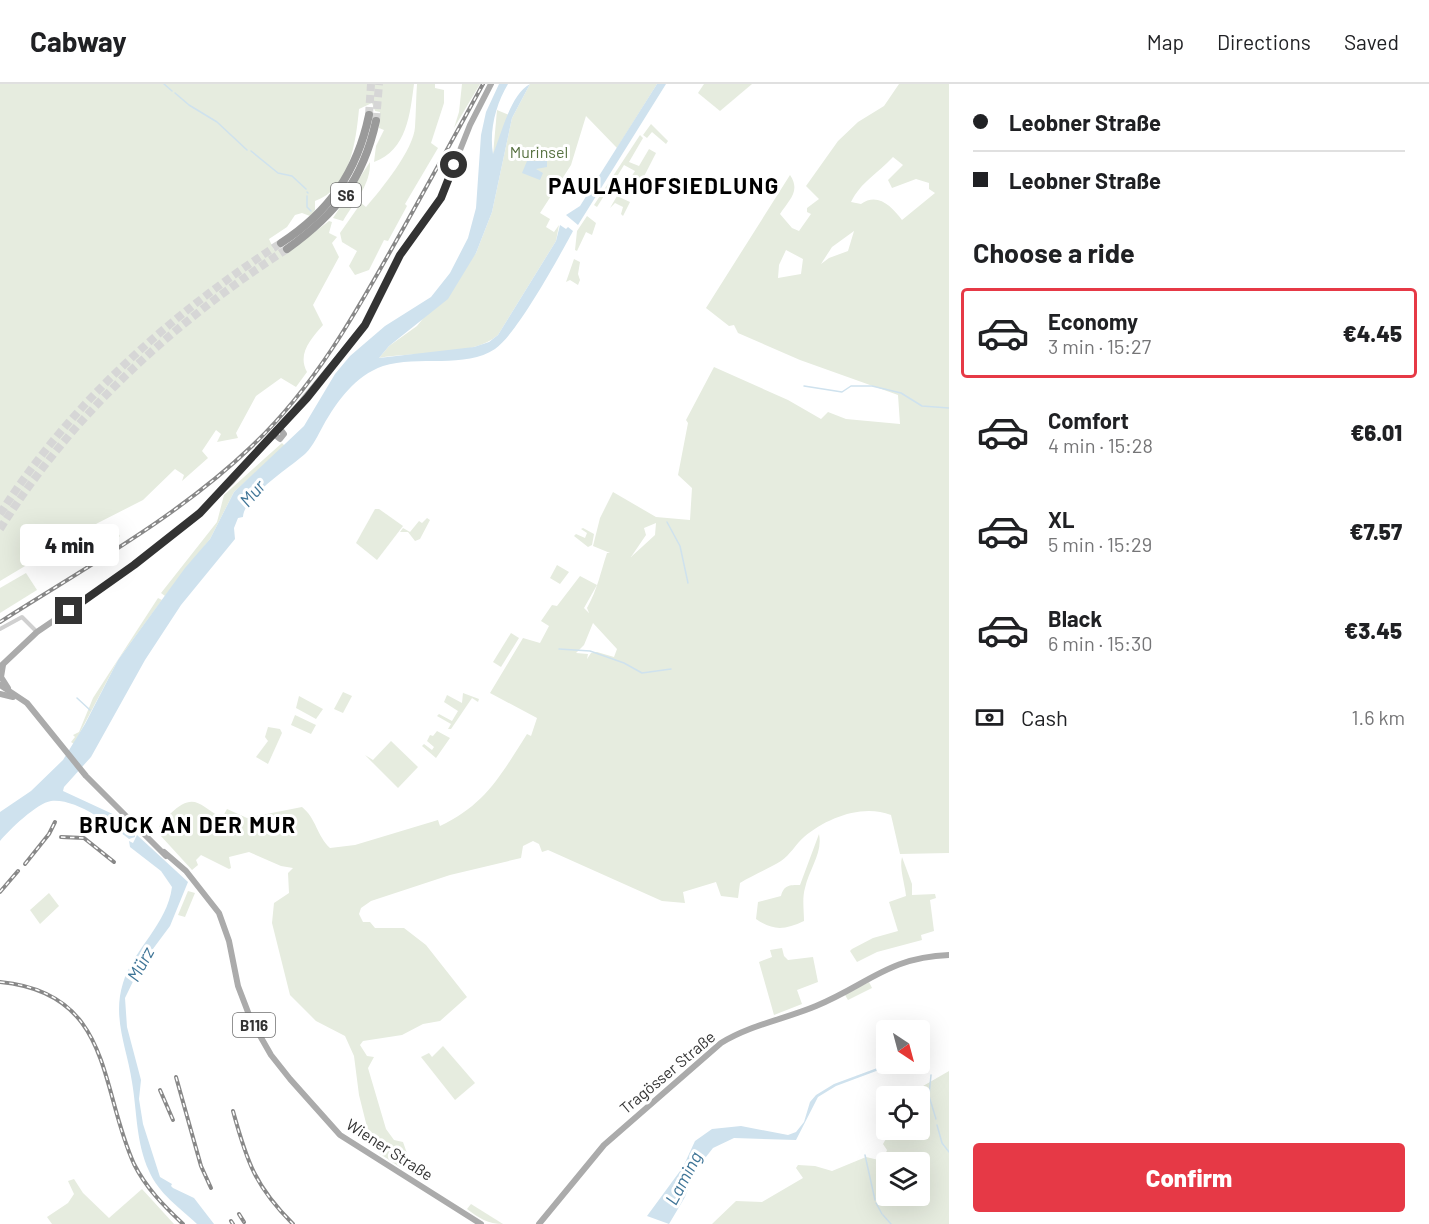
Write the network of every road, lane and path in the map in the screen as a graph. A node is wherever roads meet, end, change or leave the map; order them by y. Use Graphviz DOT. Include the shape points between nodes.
graph roads {
  1 [pos="491,84"];
  2 [pos="372,118"];
  3 [pos="284,246"];
  4 [pos="0,629"];
  5 [pos="37,632"];
  6 [pos="3,660"];
  7 [pos="0,667"];
  8 [pos="0,685"];
  9 [pos="9,691"];
  10 [pos="0,693"];
  11 [pos="40,718"];
  12 [pos="949,955"];
  13 [pos="481,1224"];
  14 [pos="539,1224"];
  1 -- 5 [label="main road" via="436,208 400,255 365,325 280,431 188,524"];
  2 -- 3 [label="highway, S6" via="367,155 344,198 322,222"];
  4 -- 5 [label="street" via="22,617"];
  5 -- 6 [label="main road" via="10,650"];
  6 -- 7 [label="main road"];
  6 -- 9 [label="main road" via="1,676"];
  8 -- 9 [label="main road"];
  8 -- 10 [label="main road"];
  9 -- 11 [label="main road"];
  10 -- 11 [label="main road" via="12,696"];
  11 -- 13 [label="main road, Wiener Straße / B116" via="85,774 179,863 215,906 225,927 241,996 258,1034 329,1125 350,1143"];
  12 -- 14 [label="main road, Tragösser Straße" via="891,965 817,1006 721,1043 611,1138"];
}
